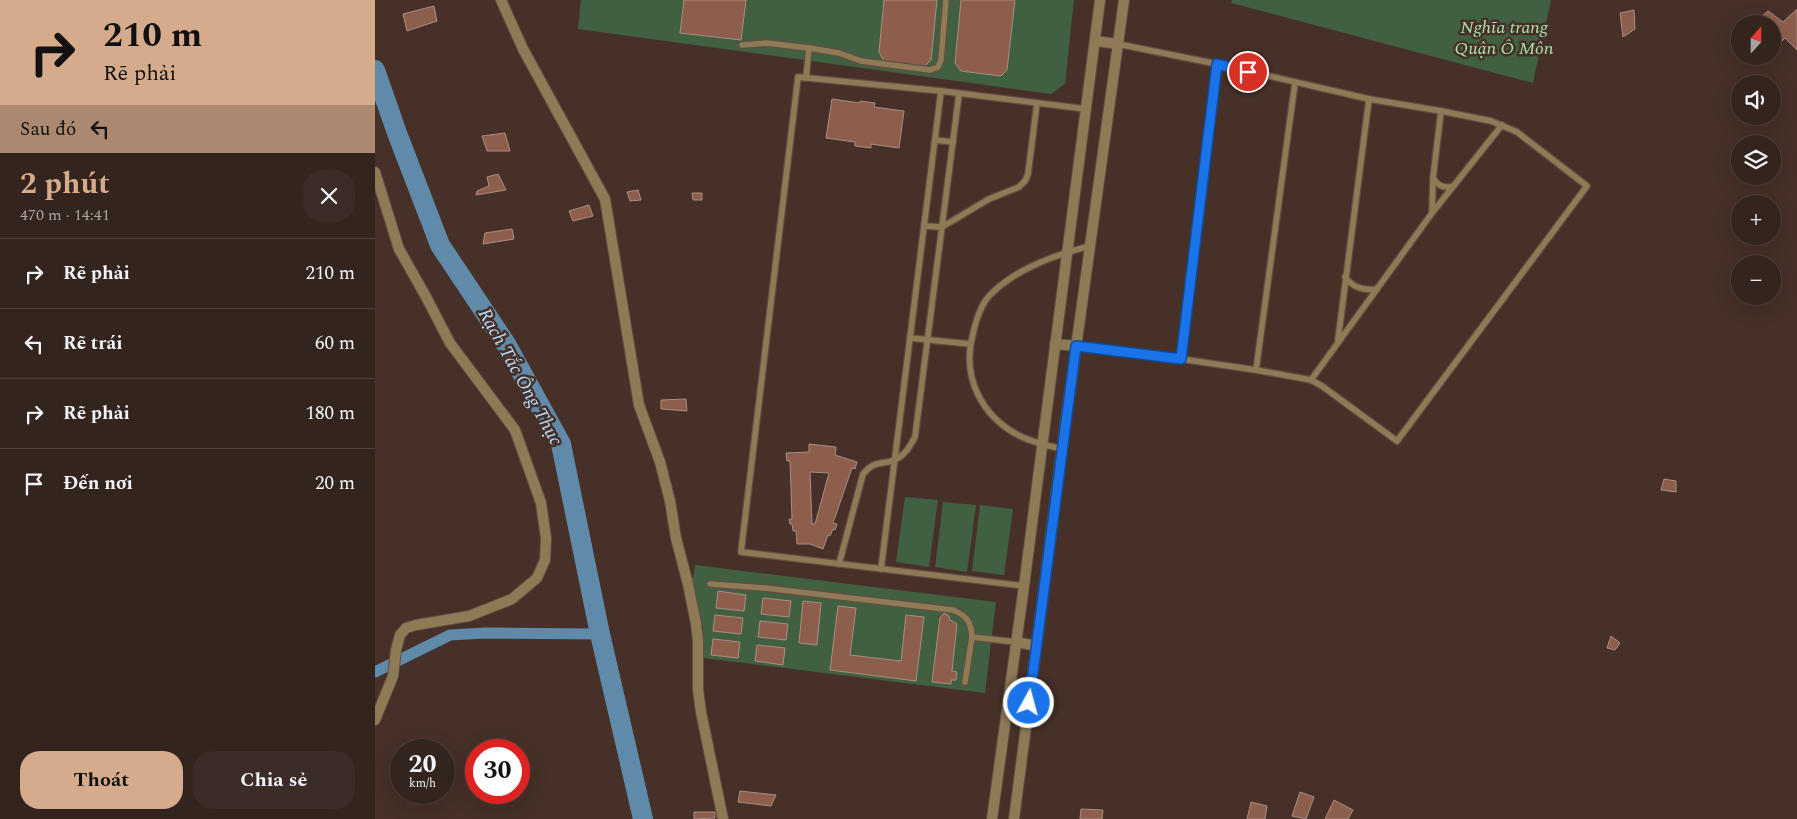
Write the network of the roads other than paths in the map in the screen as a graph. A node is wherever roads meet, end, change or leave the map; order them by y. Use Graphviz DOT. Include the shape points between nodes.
graph roads {
  1 [pos="501,0"];
  2 [pos="946,0"];
  3 [pos="1100,0"];
  4 [pos="1124,0"];
  5 [pos="1095,41"];
  6 [pos="1118,44"];
  7 [pos="742,46"];
  8 [pos="809,48"];
  9 [pos="1217,64"];
  10 [pos="806,78"];
  11 [pos="1295,83"];
  12 [pos="941,91"];
  13 [pos="959,94"];
  14 [pos="1369,99"];
  15 [pos="1037,103"];
  16 [pos="1086,109"];
  17 [pos="1441,111"];
  18 [pos="1501,125"];
  19 [pos="935,140"];
  20 [pos="953,142"];
  21 [pos="375,172"];
  22 [pos="1433,178"];
  23 [pos="1453,186"];
  24 [pos="1432,214"];
  25 [pos="924,226"];
  26 [pos="942,227"];
  27 [pos="1090,246"];
  28 [pos="1067,252"];
  29 [pos="1345,277"];
  30 [pos="1377,289"];
  31 [pos="910,338"];
  32 [pos="927,340"];
  33 [pos="1338,342"];
  34 [pos="970,344"];
  35 [pos="1055,344"];
  36 [pos="1076,346"];
  37 [pos="1181,359"];
  38 [pos="1256,370"];
  39 [pos="1311,380"];
  40 [pos="1043,444"];
  41 [pos="1062,449"];
  42 [pos="894,460"];
  43 [pos="839,564"];
  44 [pos="881,569"];
  45 [pos="710,584"];
  46 [pos="1024,586"];
  47 [pos="972,637"];
  48 [pos="1016,642"];
  49 [pos="1036,646"];
  50 [pos="965,682"];
  51 [pos="375,720"];
  52 [pos="723,819"];
  53 [pos="993,819"];
  54 [pos="1014,819"];
  1 -- 52 [label="street" via="523,49 605,199 639,405 660,462 696,624 701,712"];
  2 -- 8 [label="lane" via="941,60 938,67 930,70 861,61"];
  3 -- 5 [label="street"];
  4 -- 6 [label="street"];
  5 -- 6 [label="street"];
  5 -- 16 [label="street"];
  6 -- 9 [label="lane"];
  6 -- 27 [label="street"];
  7 -- 8 [label="lane" via="766,43"];
  8 -- 10 [label="lane"];
  9 -- 11 [label="lane"];
  9 -- 37 [label="lane"];
  10 -- 12 [label="lane"];
  10 -- 43 [label="lane" via="798,77 741,552"];
  11 -- 14 [label="lane"];
  11 -- 38 [label="lane"];
  12 -- 13 [label="lane"];
  12 -- 19 [label="lane"];
  13 -- 15 [label="lane"];
  13 -- 20 [label="lane"];
  14 -- 17 [label="lane"];
  14 -- 29 [label="lane"];
  15 -- 16 [label="lane"];
  15 -- 26 [label="lane" via="1025,181"];
  16 -- 28 [label="street"];
  17 -- 18 [label="lane"];
  17 -- 22 [label="lane"];
  18 -- 23 [label="lane"];
  18 -- 39 [label="lane" via="1526,138 1587,186 1397,441"];
  19 -- 20 [label="lane"];
  19 -- 25 [label="lane"];
  20 -- 26 [label="lane"];
  21 -- 51 [label="street" via="399,248 450,343 515,430 541,503 545,538 545,560 537,578 512,599 469,616 406,628 400,635 393,676"];
  22 -- 23 [label="lane" via="1439,185"];
  22 -- 24 [label="lane"];
  23 -- 24 [label="lane"];
  24 -- 30 [label="lane"];
  25 -- 26 [label="lane"];
  25 -- 31 [label="lane"];
  26 -- 32 [label="lane"];
  27 -- 28 [label="lane"];
  27 -- 36 [label="street"];
  28 -- 34 [label="lane" via="1017,273 990,294 978,315"];
  28 -- 35 [label="street"];
  29 -- 30 [label="lane" via="1359,288"];
  29 -- 33 [label="lane"];
  30 -- 33 [label="lane"];
  31 -- 32 [label="lane"];
  31 -- 42 [label="lane"];
  32 -- 34 [label="lane"];
  32 -- 42 [label="lane" via="915,437 906,452"];
  33 -- 39 [label="lane"];
  34 -- 40 [label="lane" via="970,377 982,404 998,422 1022,437"];
  35 -- 36 [label="street"];
  35 -- 40 [label="street"];
  36 -- 37 [label="lane"];
  36 -- 41 [label="street"];
  37 -- 38 [label="lane"];
  38 -- 39 [label="lane"];
  40 -- 41 [label="lane"];
  40 -- 46 [label="street"];
  41 -- 49 [label="street"];
  42 -- 43 [label="lane" via="877,463 863,474"];
  42 -- 44 [label="lane"];
  43 -- 44 [label="lane"];
  44 -- 46 [label="lane"];
  45 -- 47 [label="lane" via="953,610 964,614 969,621"];
  46 -- 48 [label="street"];
  47 -- 48 [label="lane"];
  47 -- 50 [label="lane"];
  48 -- 49 [label="street"];
  48 -- 53 [label="street"];
  49 -- 54 [label="street"];
}
